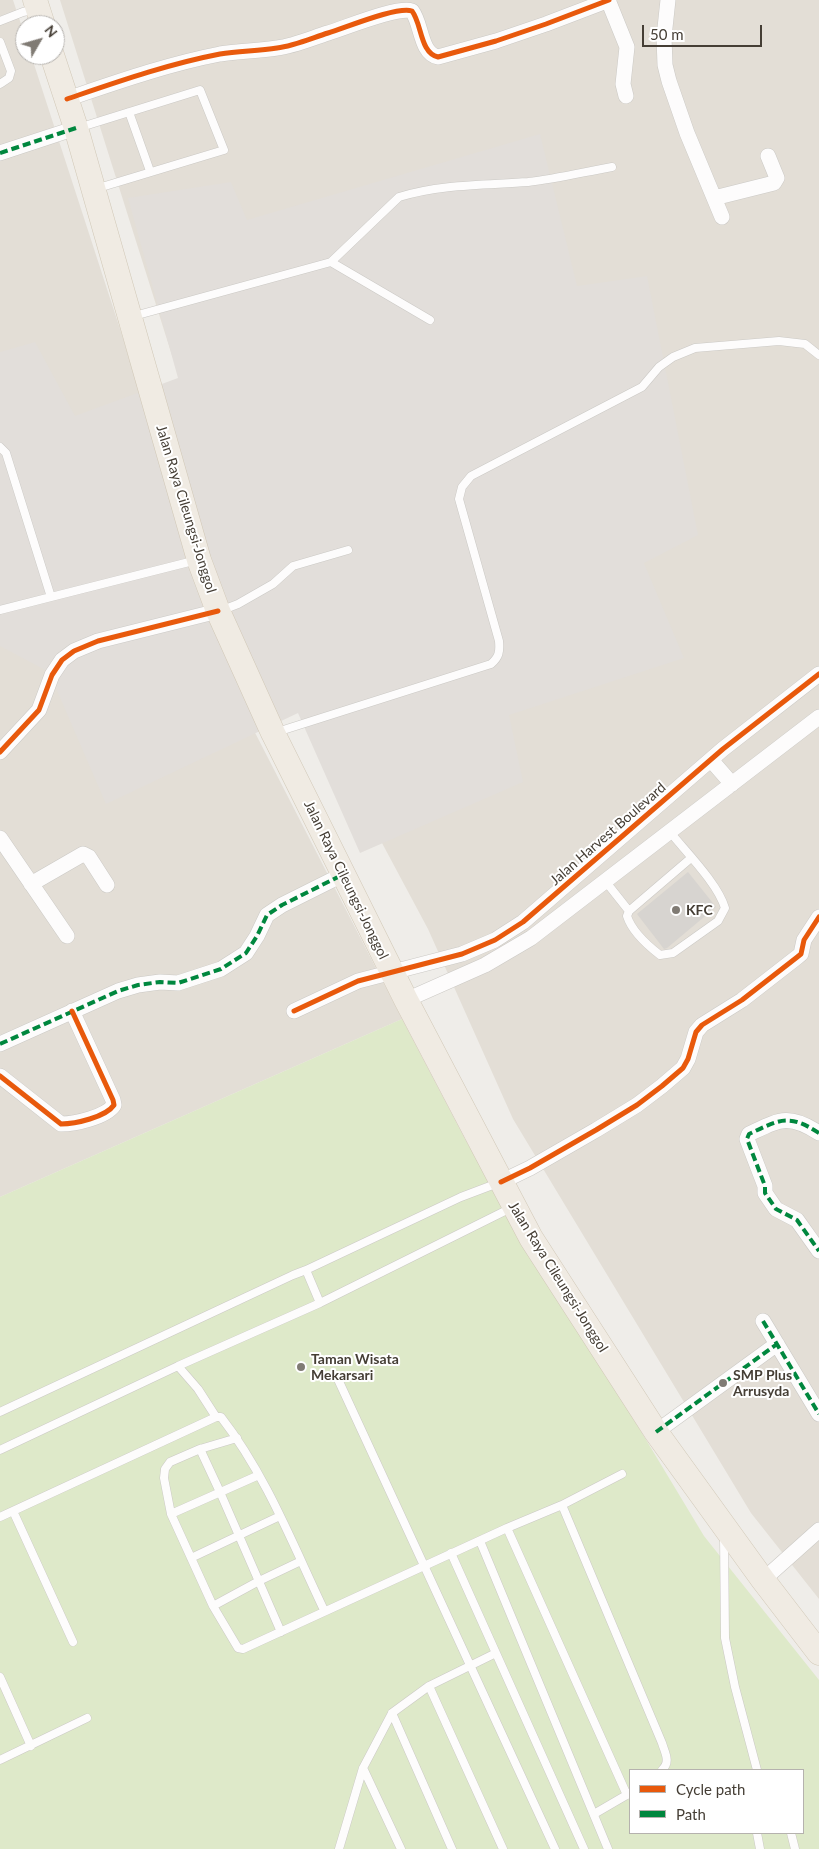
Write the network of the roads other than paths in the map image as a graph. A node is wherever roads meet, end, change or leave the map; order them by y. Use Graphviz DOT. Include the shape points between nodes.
graph roads {
  1 [pos="609,0"];
  2 [pos="668,0"];
  3 [pos="38,11"];
  4 [pos="0,21"];
  5 [pos="0,42"];
  6 [pos="55,65"];
  7 [pos="0,84"];
  8 [pos="626,96"];
  9 [pos="66,99"];
  10 [pos="129,112"];
  11 [pos="76,128"];
  12 [pos="0,153"];
  13 [pos="768,156"];
  14 [pos="612,167"];
  15 [pos="150,171"];
  16 [pos="93,189"];
  17 [pos="714,198"];
  18 [pos="722,216"];
  19 [pos="331,262"];
  20 [pos="129,318"];
  21 [pos="430,320"];
  22 [pos="819,355"];
  23 [pos="0,447"];
  24 [pos="348,550"];
  25 [pos="199,560"];
  26 [pos="51,597"];
  27 [pos="0,610"];
  28 [pos="218,612"];
  29 [pos="819,674"];
  30 [pos="819,717"];
  31 [pos="272,733"];
  32 [pos="0,752"];
  33 [pos="710,760"];
  34 [pos="732,784"];
  35 [pos="670,832"];
  36 [pos="0,838"];
  37 [pos="691,858"];
  38 [pos="344,874"];
  39 [pos="606,882"];
  40 [pos="31,884"];
  41 [pos="107,885"];
  42 [pos="629,911"];
  43 [pos="819,918"];
  44 [pos="67,936"];
  45 [pos="391,972"];
  46 [pos="406,1000"];
  47 [pos="294,1010"];
  48 [pos="72,1012"];
  49 [pos="0,1044"];
  50 [pos="0,1076"];
  51 [pos="819,1133"];
  52 [pos="501,1182"];
  53 [pos="514,1206"];
  54 [pos="819,1251"];
  55 [pos="306,1270"];
  56 [pos="320,1303"];
  57 [pos="763,1322"];
  58 [pos="776,1344"];
  59 [pos="178,1366"];
  60 [pos="336,1375"];
  61 [pos="0,1412"];
  62 [pos="819,1414"];
  63 [pos="216,1418"];
  64 [pos="656,1432"];
  65 [pos="237,1438"];
  66 [pos="200,1449"];
  67 [pos="0,1450"];
  68 [pos="622,1474"];
  69 [pos="259,1475"];
  70 [pos="220,1492"];
  71 [pos="562,1505"];
  72 [pos="13,1511"];
  73 [pos="171,1514"];
  74 [pos="280,1516"];
  75 [pos="0,1517"];
  76 [pos="724,1526"];
  77 [pos="507,1528"];
  78 [pos="819,1530"];
  79 [pos="239,1535"];
  80 [pos="480,1541"];
  81 [pos="451,1553"];
  82 [pos="191,1558"];
  83 [pos="301,1562"];
  84 [pos="424,1566"];
  85 [pos="763,1580"];
  86 [pos="259,1581"];
  87 [pos="213,1606"];
  88 [pos="324,1610"];
  89 [pos="280,1632"];
  90 [pos="74,1642"];
  91 [pos="496,1653"];
  92 [pos="819,1653"];
  93 [pos="469,1666"];
  94 [pos="0,1677"];
  95 [pos="428,1686"];
  96 [pos="392,1713"];
  97 [pos="87,1718"];
  98 [pos="31,1746"];
  99 [pos="0,1760"];
  100 [pos="363,1768"];
  101 [pos="664,1769"];
  102 [pos="757,1769"];
  103 [pos="629,1794"];
  104 [pos="594,1814"];
  105 [pos="757,1834"];
  106 [pos="791,1834"];
  107 [pos="339,1849"];
  108 [pos="401,1849"];
  109 [pos="452,1849"];
  110 [pos="502,1849"];
  111 [pos="555,1849"];
  112 [pos="584,1849"];
  113 [pos="608,1849"];
  114 [pos="760,1849"];
  115 [pos="795,1849"];
  1 -- 8 [label="street" via="627,47 623,84"];
  1 -- 9 [label="street" via="496,41 438,57 428,50 412,11 400,11 278,48 220,54 149,72"];
  2 -- 17 [label="street" via="664,37 669,81"];
  3 -- 4 [label="lane" via="23,12"];
  5 -- 7 [label="lane" via="11,71 9,78"];
  6 -- 9 [label="main road, Jalan Raya Cileungsi-Jonggol"];
  9 -- 11 [label="main road, Jalan Raya Cileungsi-Jonggol"];
  10 -- 11 [label="lane"];
  10 -- 15 [label="lane"];
  10 -- 15 [label="lane" via="200,90 224,150"];
  11 -- 12 [label="street"];
  11 -- 16 [label="main road, Jalan Raya Cileungsi-Jonggol"];
  13 -- 17 [label="street" via="777,178 774,182"];
  14 -- 19 [label="lane" via="530,182 485,184 398,196"];
  15 -- 16 [label="lane"];
  16 -- 20 [label="main road, Jalan Raya Cileungsi-Jonggol"];
  17 -- 18 [label="street"];
  19 -- 20 [label="lane"];
  19 -- 21 [label="lane"];
  20 -- 25 [label="main road, Jalan Raya Cileungsi-Jonggol"];
  22 -- 31 [label="lane" via="805,344 778,342 695,348 659,367 642,387 471,476 462,487 459,499 499,641 497,658 491,664"];
  23 -- 26 [label="lane" via="6,453"];
  24 -- 28 [label="lane" via="293,566 273,584"];
  25 -- 26 [label="lane"];
  25 -- 28 [label="main road, Jalan Raya Cileungsi-Jonggol"];
  26 -- 27 [label="lane"];
  28 -- 31 [label="main road, Jalan Raya Cileungsi-Jonggol"];
  28 -- 32 [label="street" via="98,641 74,651 62,660 52,675 39,710"];
  29 -- 33 [label="street, Jalan Harvest Boulevard"];
  30 -- 34 [label="street"];
  31 -- 38 [label="main road, Jalan Raya Cileungsi-Jonggol"];
  33 -- 34 [label="street"];
  33 -- 45 [label="street, Jalan Harvest Boulevard" via="523,922 495,940 462,954"];
  34 -- 35 [label="street"];
  35 -- 37 [label="lane"];
  35 -- 39 [label="street"];
  36 -- 40 [label="street"];
  37 -- 42 [label="lane"];
  37 -- 42 [label="lane" via="722,896 725,908 718,921 673,953 660,955 629,923"];
  38 -- 45 [label="main road, Jalan Raya Cileungsi-Jonggol"];
  38 -- 48 [label="street" via="267,915 246,953 222,969 178,983 160,982 118,991"];
  39 -- 42 [label="lane"];
  39 -- 46 [label="street" via="531,938 485,965"];
  40 -- 41 [label="street" via="83,854 89,857"];
  40 -- 44 [label="street"];
  43 -- 52 [label="street" via="804,940 801,954 742,1000 702,1025 678,1074 637,1105"];
  45 -- 46 [label="main road, Jalan Raya Cileungsi-Jonggol"];
  45 -- 47 [label="street, Jalan Harvest Boulevard" via="358,981"];
  46 -- 52 [label="main road, Jalan Raya Cileungsi-Jonggol"];
  48 -- 49 [label="street"];
  48 -- 50 [label="street" via="113,1100 114,1105 109,1111 61,1124"];
  51 -- 54 [label="street" via="799,1123 780,1120 749,1134 747,1139 765,1193 776,1209 797,1220"];
  52 -- 53 [label="main road, Jalan Raya Cileungsi-Jonggol"];
  52 -- 55 [label="lane" via="461,1197"];
  53 -- 56 [label="lane"];
  53 -- 64 [label="main road, Jalan Raya Cileungsi-Jonggol" via="531,1238"];
  55 -- 56 [label="lane"];
  55 -- 61 [label="lane"];
  56 -- 59 [label="lane"];
  57 -- 58 [label="street"];
  58 -- 62 [label="street"];
  58 -- 64 [label="street"];
  59 -- 63 [label="lane" via="198,1389"];
  59 -- 67 [label="lane"];
  60 -- 84 [label="lane"];
  63 -- 65 [label="lane" via="221,1417"];
  63 -- 72 [label="lane"];
  64 -- 76 [label="main road, Jalan Raya Cileungsi-Jonggol"];
  65 -- 66 [label="lane"];
  65 -- 69 [label="lane"];
  66 -- 70 [label="lane"];
  66 -- 73 [label="lane" via="170,1462 165,1469"];
  68 -- 71 [label="lane"];
  69 -- 70 [label="lane"];
  69 -- 74 [label="lane"];
  70 -- 73 [label="lane"];
  70 -- 79 [label="lane"];
  71 -- 77 [label="lane"];
  71 -- 101 [label="lane" via="662,1743 668,1760"];
  72 -- 75 [label="lane"];
  72 -- 90 [label="lane"];
  73 -- 82 [label="lane"];
  74 -- 79 [label="lane"];
  74 -- 83 [label="lane"];
  76 -- 85 [label="main road, Jalan Raya Cileungsi-Jonggol"];
  76 -- 102 [label="lane" via="725,1638 734,1687"];
  77 -- 80 [label="lane"];
  77 -- 103 [label="lane"];
  78 -- 85 [label="street"];
  79 -- 82 [label="lane"];
  79 -- 86 [label="lane"];
  80 -- 81 [label="lane"];
  80 -- 104 [label="lane"];
  81 -- 84 [label="lane"];
  81 -- 91 [label="lane"];
  82 -- 87 [label="lane"];
  83 -- 86 [label="lane"];
  83 -- 88 [label="lane"];
  84 -- 88 [label="lane"];
  84 -- 93 [label="lane"];
  85 -- 92 [label="main road, Jalan Raya Cileungsi-Jonggol"];
  86 -- 87 [label="lane"];
  86 -- 89 [label="lane"];
  87 -- 89 [label="lane" via="238,1648 246,1648"];
  88 -- 89 [label="lane"];
  91 -- 93 [label="lane"];
  91 -- 112 [label="lane"];
  93 -- 95 [label="lane"];
  93 -- 111 [label="lane"];
  94 -- 98 [label="lane"];
  95 -- 96 [label="lane"];
  95 -- 110 [label="lane"];
  96 -- 100 [label="lane"];
  96 -- 109 [label="lane"];
  97 -- 98 [label="lane"];
  98 -- 99 [label="lane"];
  100 -- 107 [label="lane"];
  100 -- 108 [label="lane"];
  103 -- 104 [label="lane"];
  104 -- 113 [label="lane"];
  105 -- 114 [label="lane"];
  106 -- 115 [label="lane"];
}
